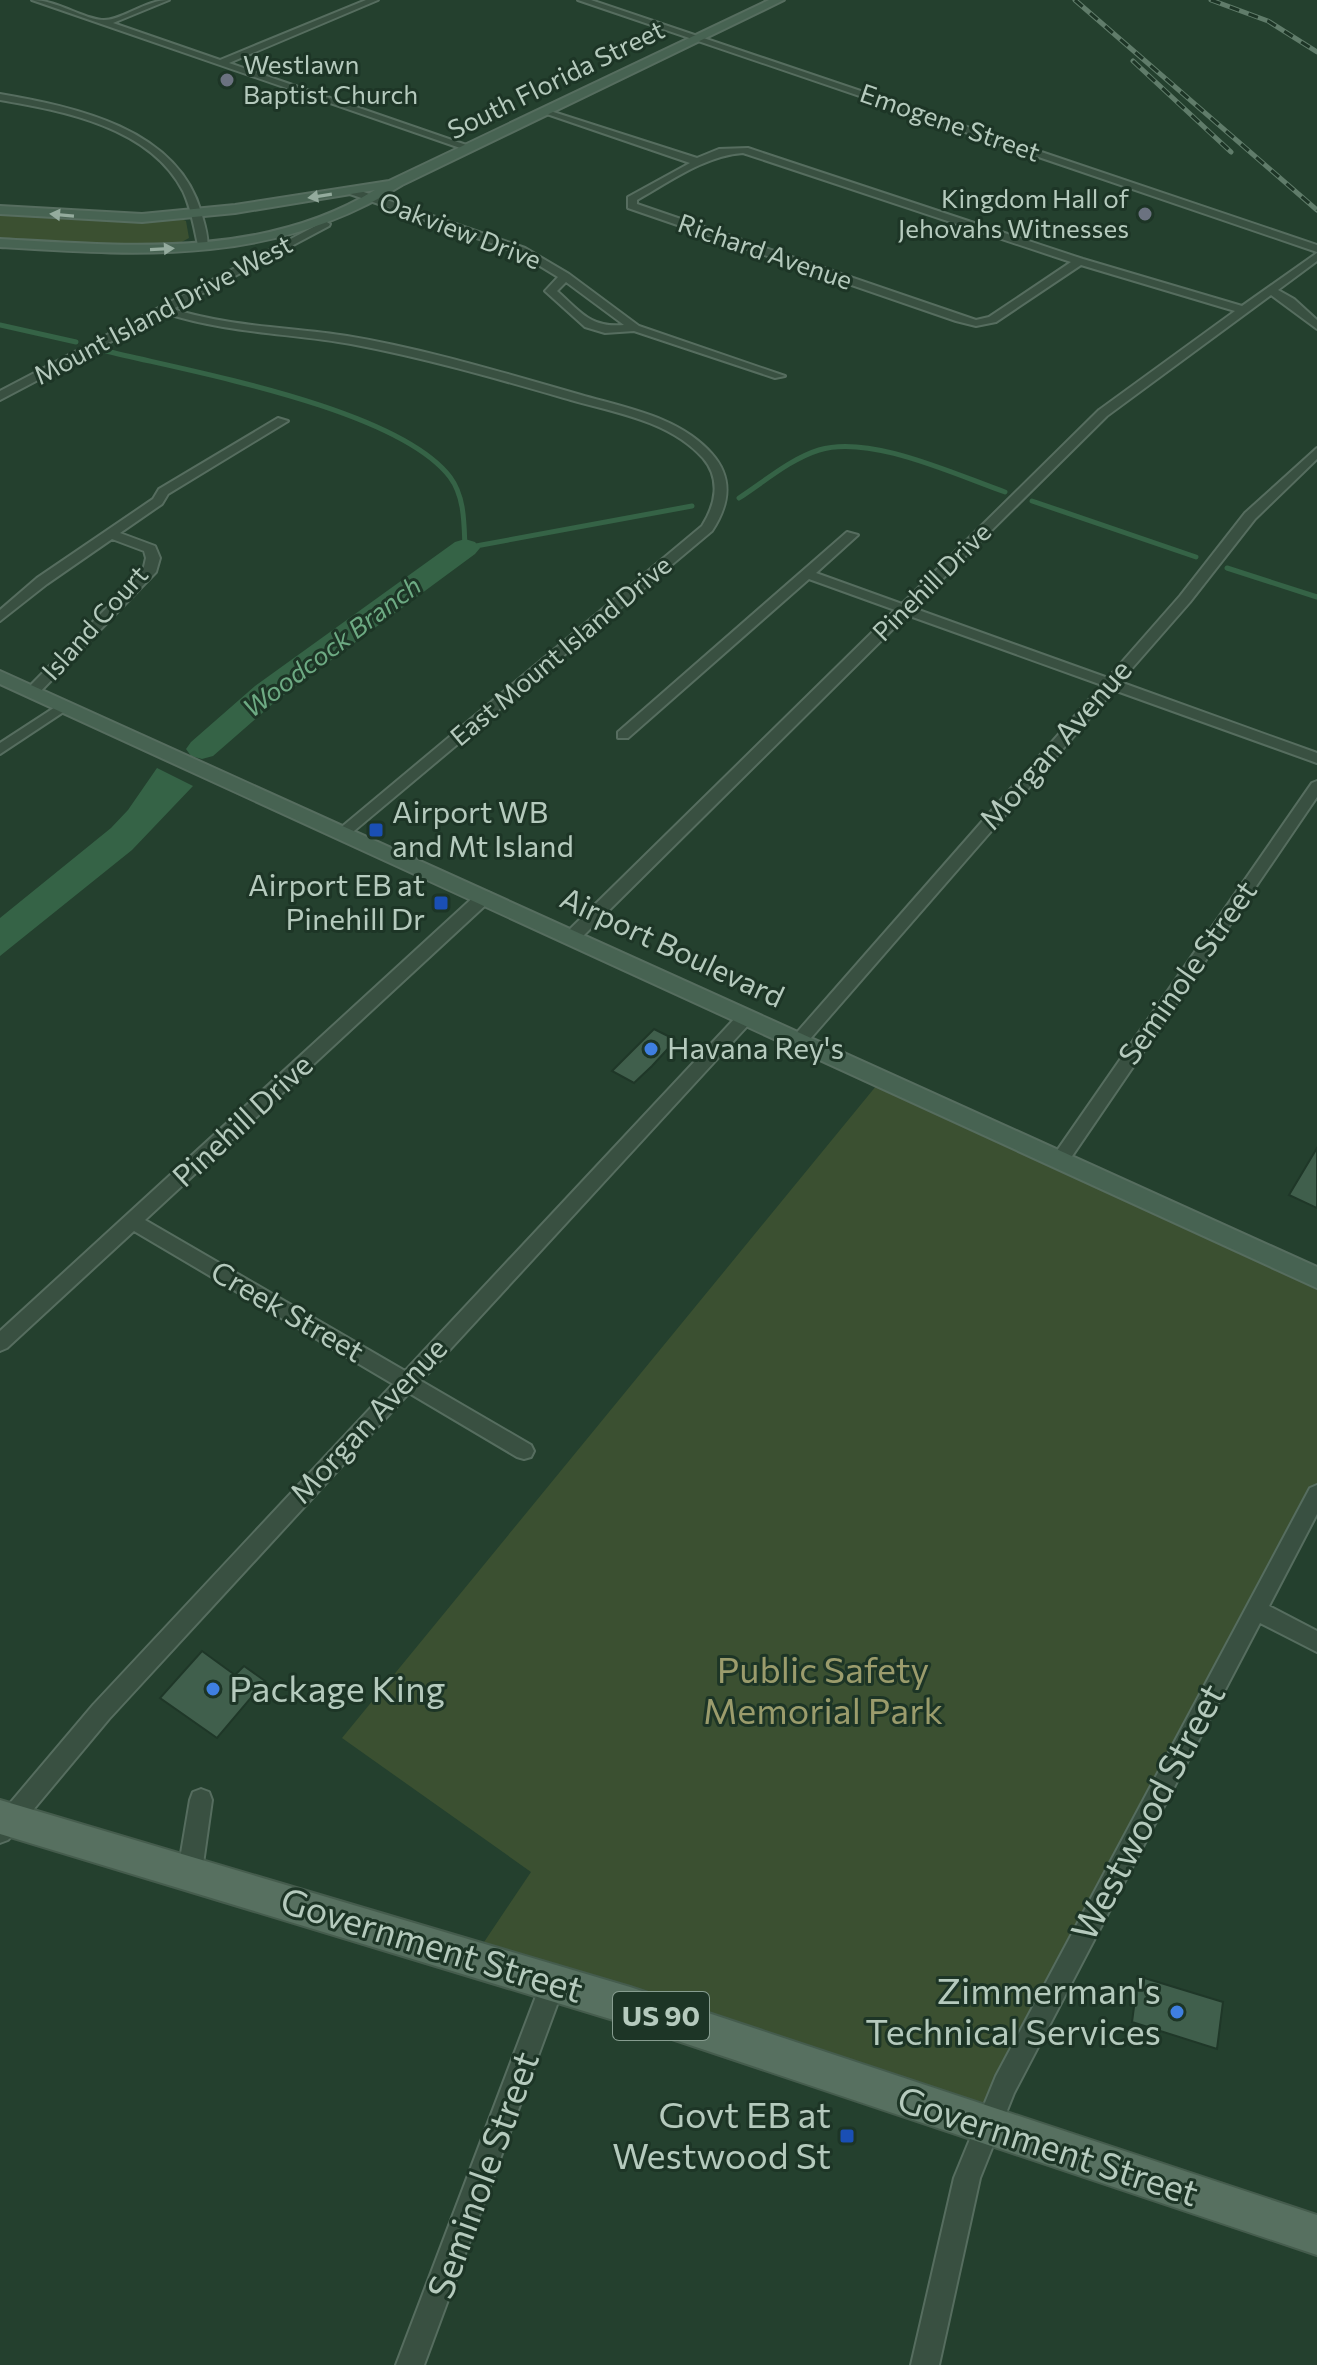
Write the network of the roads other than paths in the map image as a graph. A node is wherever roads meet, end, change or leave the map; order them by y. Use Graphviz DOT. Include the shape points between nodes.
graph roads {
  1 [pos="36,0"];
  2 [pos="165,0"];
  3 [pos="374,0"];
  4 [pos="582,0"];
  5 [pos="778,0"];
  6 [pos="105,23"];
  7 [pos="699,38"];
  8 [pos="220,63"];
  9 [pos="0,97"];
  10 [pos="547,111"];
  11 [pos="470,148"];
  12 [pos="698,162"];
  13 [pos="397,182"];
  14 [pos="351,191"];
  15 [pos="376,198"];
  16 [pos="0,210"];
  17 [pos="197,214"];
  18 [pos="325,224"];
  19 [pos="0,243"];
  20 [pos="203,245"];
  21 [pos="1317,249"];
  22 [pos="1317,256"];
  23 [pos="1079,261"];
  24 [pos="565,276"];
  25 [pos="1271,290"];
  26 [pos="163,309"];
  27 [pos="1244,310"];
  28 [pos="1317,326"];
  29 [pos="635,328"];
  30 [pos="779,376"];
  31 [pos="0,396"];
  32 [pos="282,421"];
  33 [pos="1317,452"];
  34 [pos="108,533"];
  35 [pos="852,535"];
  36 [pos="807,574"];
  37 [pos="905,608"];
  38 [pos="0,617"];
  39 [pos="0,677"];
  40 [pos="1110,683"];
  41 [pos="32,692"];
  42 [pos="63,706"];
  43 [pos="623,735"];
  44 [pos="0,750"];
  45 [pos="1317,758"];
  46 [pos="1317,786"];
  47 [pos="343,833"];
  48 [pos="484,897"];
  49 [pos="572,937"];
  50 [pos="745,1018"];
  51 [pos="798,1042"];
  52 [pos="1060,1160"];
  53 [pos="134,1222"];
  54 [pos="1317,1278"];
  55 [pos="0,1343"];
  56 [pos="405,1382"];
  57 [pos="524,1451"];
  58 [pos="1317,1494"];
  59 [pos="1255,1610"];
  60 [pos="1317,1642"];
  61 [pos="201,1800"];
  62 [pos="4,1823"];
  63 [pos="190,1871"];
  64 [pos="553,1983"];
  65 [pos="987,2127"];
  66 [pos="1317,2235"];
  67 [pos="410,2365"];
  68 [pos="925,2365"];
  1 -- 6 [label="street"];
  2 -- 6 [label="street"];
  3 -- 8 [label="street"];
  4 -- 7 [label="street, Emogene Street"];
  5 -- 7 [label="street, South Florida Street"];
  6 -- 8 [label="street"];
  7 -- 10 [label="street, South Florida Street"];
  7 -- 21 [label="street, Emogene Street"];
  8 -- 11 [label="street"];
  9 -- 17 [label="street" via="91,119 124,133 176,172"];
  10 -- 11 [label="street, South Florida Street"];
  10 -- 12 [label="street"];
  11 -- 13 [label="street, South Florida Street"];
  12 -- 23 [label="street" via="719,152 744,150"];
  12 -- 23 [label="street, Richard Avenue" via="632,199 632,206 976,323 992,320"];
  13 -- 14 [label="street, South Florida Street"];
  13 -- 15 [label="street, South Florida Street"];
  14 -- 15 [label="street, Oakview Drive"];
  14 -- 17 [label="street, South Florida Street, one-way"];
  15 -- 18 [label="street, South Florida Street"];
  15 -- 24 [label="street, Oakview Drive" via="521,250"];
  17 -- 16 [label="street, South Florida Street, one-way" via="113,218"];
  17 -- 20 [label="street"];
  18 -- 20 [label="street, South Florida Street"];
  18 -- 26 [label="street, Mount Island Drive West"];
  19 -- 20 [label="street, South Florida Street, one-way" via="101,250"];
  22 -- 25 [label="street, Pinehill Drive"];
  23 -- 27 [label="street"];
  24 -- 29 [label="street, Oakview Drive"];
  24 -- 29 [label="street, Oakview Drive" via="551,291 589,325"];
  25 -- 27 [label="street, Pinehill Drive"];
  25 -- 28 [label="street"];
  26 -- 31 [label="street, Mount Island Drive West"];
  26 -- 47 [label="street, East Mount Island Drive" via="227,327 346,340 475,368 640,416 699,448 723,487 723,500 707,528"];
  27 -- 37 [label="street, Pinehill Drive" via="1103,413"];
  29 -- 30 [label="street, Oakview Drive"];
  32 -- 34 [label="street, Island Court" via="206,464"];
  33 -- 40 [label="street, Morgan Avenue" via="1250,516"];
  34 -- 38 [label="street, Island Court"];
  34 -- 41 [label="street, Island Court" via="150,549 149,572"];
  35 -- 36 [label="street"];
  36 -- 37 [label="street"];
  36 -- 43 [label="street"];
  37 -- 40 [label="street"];
  37 -- 49 [label="street, Pinehill Drive"];
  39 -- 41 [label="street, Airport Boulevard"];
  40 -- 45 [label="street"];
  40 -- 51 [label="street, Morgan Avenue"];
  41 -- 42 [label="street, Airport Boulevard"];
  42 -- 44 [label="street"];
  42 -- 47 [label="street, Airport Boulevard"];
  46 -- 52 [label="street, Seminole Street"];
  47 -- 48 [label="street, Airport Boulevard"];
  48 -- 49 [label="street, Airport Boulevard"];
  48 -- 53 [label="street, Pinehill Drive"];
  49 -- 50 [label="street, Airport Boulevard"];
  50 -- 51 [label="street, Airport Boulevard"];
  50 -- 56 [label="street, Morgan Avenue"];
  51 -- 52 [label="street, Airport Boulevard"];
  52 -- 54 [label="street, Airport Boulevard"];
  53 -- 55 [label="street, Pinehill Drive"];
  53 -- 56 [label="street, Creek Street"];
  56 -- 57 [label="street, Creek Street"];
  56 -- 62 [label="street, Morgan Avenue"];
  58 -- 59 [label="street, Westwood Street"];
  59 -- 60 [label="street"];
  59 -- 65 [label="street, Westwood Street" via="1025,2045"];
  61 -- 63 [label="street"];
  62 -- 63 [label="main road, Government Street / US 90"];
  63 -- 64 [label="main road, Government Street / US 90"];
  64 -- 65 [label="main road, Government Street / US 90"];
  64 -- 67 [label="street, Seminole Street"];
  65 -- 66 [label="main road, Government Street / US 90"];
  65 -- 68 [label="street, Westwood Street" via="966,2183"];
}
